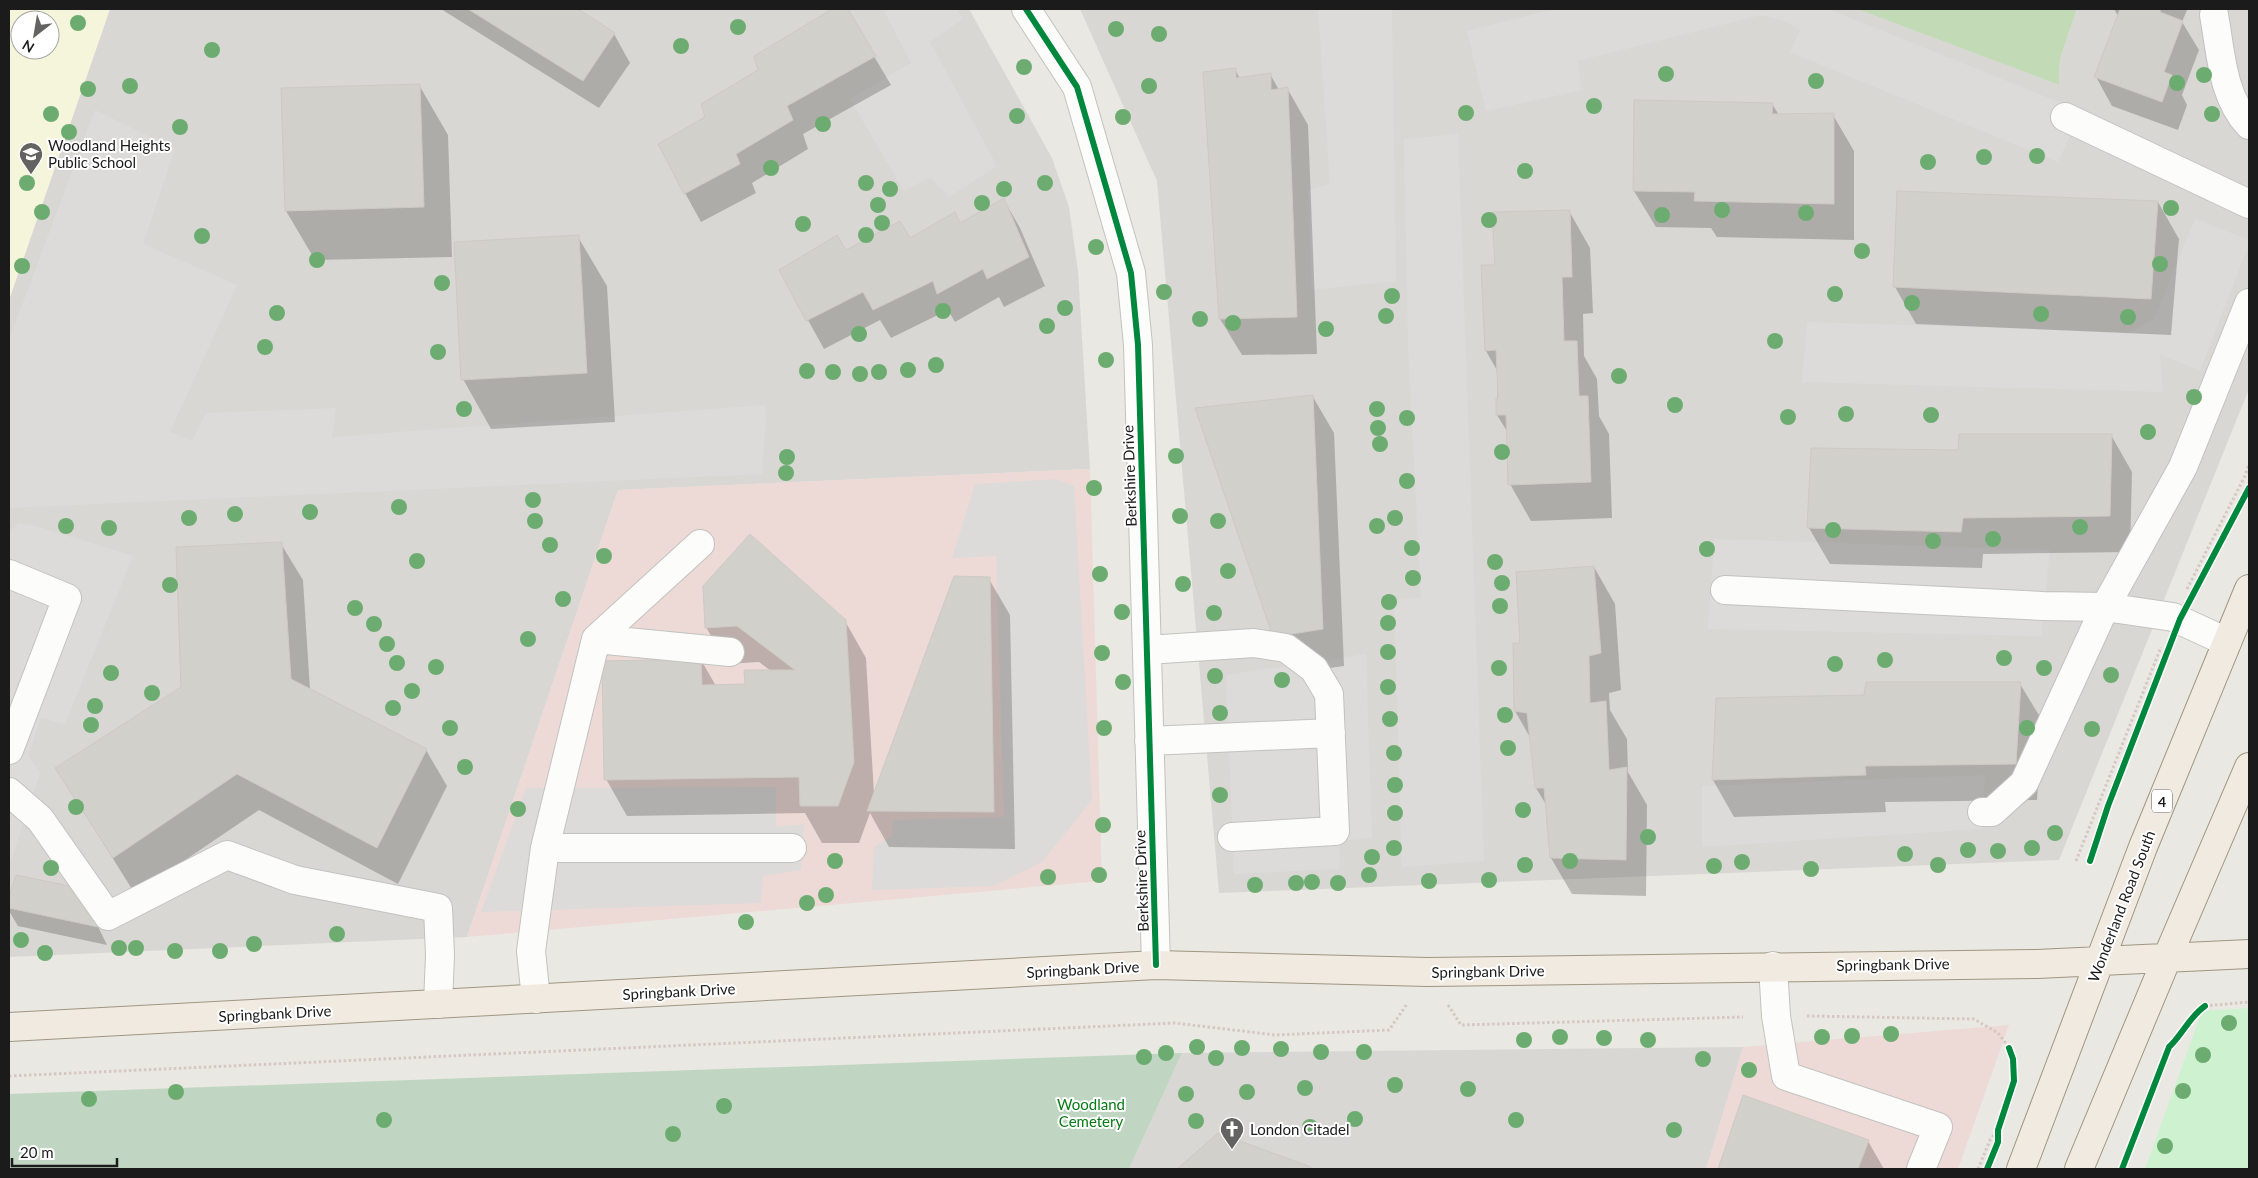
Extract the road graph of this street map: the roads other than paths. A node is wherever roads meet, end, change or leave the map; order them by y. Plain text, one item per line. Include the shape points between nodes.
1 (1026, 9) edge
2 (2214, 15) dead end
3 (2065, 117) dead end
4 (2249, 125) edge
5 (2249, 204) edge
6 (2249, 303) edge
7 (700, 544) dead end
8 (9, 574) edge
9 (2249, 589) edge
10 (1725, 590) dead end
11 (2105, 608) junction
12 (596, 639) junction
13 (2227, 642) junction
14 (1147, 650) junction
15 (730, 652) dead end
16 (1331, 733) junction
17 (1149, 742) junction
18 (9, 750) edge
19 (2249, 767) edge
20 (9, 792) edge
21 (1982, 812) dead end
22 (1232, 837) dead end
23 (545, 848) junction
24 (792, 848) dead end
25 (2249, 954) edge
26 (2167, 958) junction
27 (2100, 960) junction
28 (1156, 965) junction
29 (1773, 966) junction
30 (536, 999) junction
31 (438, 1004) junction
32 (9, 1028) edge
33 (1921, 1169) edge
34 (2021, 1169) edge
35 (2080, 1169) edge

1 - 14 street, Berkshire Drive via 1077,87 1131,272 1138,345
2 - 4 street via 2226,82 2232,100
3 - 5 street
6 - 11 street via 2183,467
7 - 12 street
8 - 18 street via 67,598
9 - 13 main road, Wonderland Road South / 4
10 - 11 street
11 - 13 street via 2177,618
11 - 21 street via 2024,783 1992,812
12 - 15 street
12 - 23 street
13 - 27 main road, Wonderland Road South / 4
14 - 16 street via 1254,643 1286,648 1314,669 1329,694
14 - 17 street, Berkshire Drive
16 - 17 street
16 - 22 street via 1335,831
17 - 28 street, Berkshire Drive
19 - 26 main road
20 - 31 street via 40,819 108,916 227,855 295,880 438,908
23 - 24 street
23 - 30 street via 531,951
25 - 26 main road, Springbank Drive
26 - 27 main road, Springbank Drive
26 - 35 main road
27 - 29 main road, Springbank Drive via 2037,964
27 - 34 main road, Wonderland Road South / 4
28 - 29 main road, Springbank Drive via 1428,972
28 - 30 main road, Springbank Drive
29 - 33 street via 1776,1016 1786,1076 1938,1127
30 - 31 main road, Springbank Drive
31 - 32 main road, Springbank Drive

